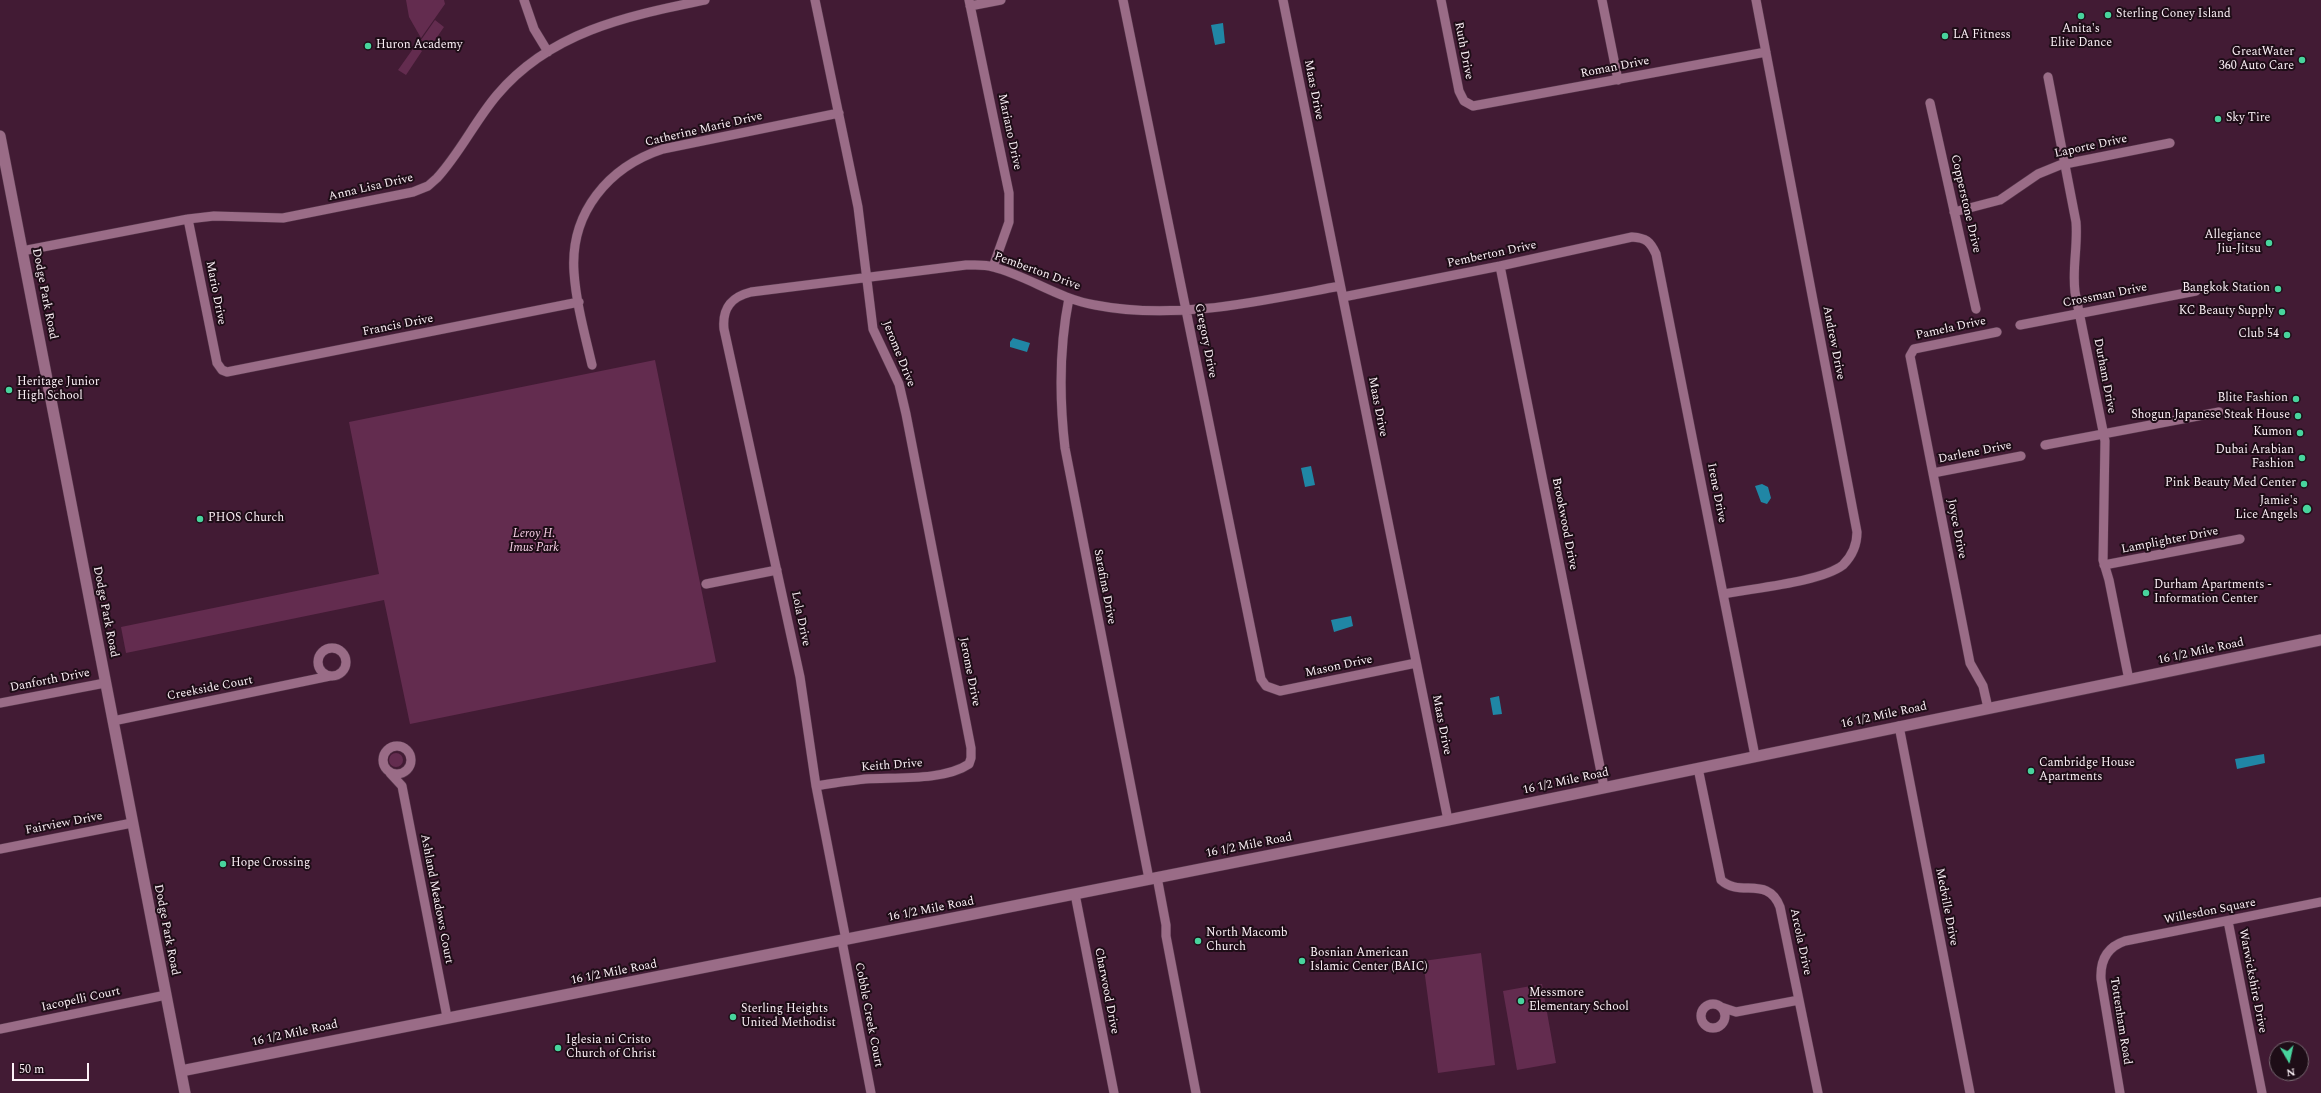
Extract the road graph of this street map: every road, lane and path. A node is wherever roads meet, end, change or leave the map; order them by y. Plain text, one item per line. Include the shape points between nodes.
1 (524, 0) edge
2 (705, 0) edge
3 (815, 0) edge
4 (1001, 0) edge
5 (1123, 0) edge
6 (1283, 0) edge
7 (1441, 0) edge
8 (1602, 0) edge
9 (1756, 0) edge
10 (969, 3) edge
11 (670, 4) edge
12 (548, 52) junction
13 (1766, 52) junction
14 (2048, 77) dead end
15 (1618, 80) junction
16 (1930, 103) dead end
17 (1467, 104) joint
18 (839, 113) junction
19 (0, 136) edge
20 (2170, 143) dead end
21 (2065, 164) junction
22 (1954, 212) junction
23 (188, 219) junction
24 (1645, 238) joint
25 (22, 251) junction
26 (1500, 266) junction
27 (993, 267) junction
28 (867, 277) junction
29 (1340, 286) junction
30 (2196, 291) dead end
31 (1343, 296) junction
32 (1069, 298) junction
33 (579, 302) junction
34 (727, 304) joint
35 (1976, 309) dead end
36 (1186, 310) junction
37 (2079, 314) junction
38 (2020, 325) dead end
39 (1997, 332) dead end
40 (1912, 351) joint
41 (592, 365) dead end
42 (222, 370) joint
43 (2219, 412) dead end
44 (2103, 434) junction
45 (2045, 445) dead end
46 (2021, 456) dead end
47 (1933, 473) junction
48 (2240, 539) dead end
49 (2104, 565) junction
50 (777, 570) junction
51 (706, 584) dead end
52 (1724, 594) junction
53 (2321, 640) edge
54 (318, 663) junction
55 (1416, 663) junction
56 (330, 676) junction
57 (2129, 680) junction
58 (311, 681) junction
59 (105, 683) junction
60 (1266, 686) joint
61 (0, 703) edge
62 (1988, 708) junction
63 (112, 721) junction
64 (1899, 726) junction
65 (1755, 756) junction
66 (969, 764) joint
67 (1698, 768) junction
68 (407, 770) junction
69 (390, 773) junction
70 (402, 786) junction
71 (816, 786) junction
72 (1604, 787) junction
73 (1448, 820) junction
74 (132, 823) junction
75 (0, 849) edge
76 (1153, 878) junction
77 (1075, 894) junction
78 (2321, 902) edge
79 (2228, 921) junction
80 (844, 941) junction
81 (2106, 953) joint
82 (166, 995) junction
83 (1799, 1000) junction
84 (1721, 1007) junction
85 (1736, 1012) junction
86 (447, 1017) junction
87 (1724, 1021) junction
88 (0, 1029) edge
89 (181, 1071) junction
90 (185, 1093) edge
91 (871, 1093) edge
92 (1114, 1093) edge
93 (1196, 1093) edge
94 (1818, 1093) edge
95 (1970, 1093) edge
96 (2120, 1093) edge
97 (2262, 1093) edge

1 - 12 street via 534,29
2 - 11 street, Anna Lisa Drive
3 - 18 street, Jerome Drive
4 - 10 street
5 - 36 street, Gregory Drive
6 - 29 street, Maas Drive
7 - 17 street, Ruth Drive via 1459,91
8 - 15 street
9 - 13 street, Andrew Drive
10 - 27 street, Mariano Drive via 1009,193 1009,222
11 - 12 street, Anna Lisa Drive via 607,23 577,35
12 - 23 street, Anna Lisa Drive via 510,80 482,113 443,170 428,186 413,192 283,218 214,216
13 - 15 street, Roman Drive
13 - 52 street, Andrew Drive via 1856,518 1857,539 1848,559 1831,572
14 - 21 street, Durham Drive
15 - 17 street, Roman Drive via 1489,104
16 - 22 street, Copperstone Drive
18 - 28 street, Jerome Drive via 858,207
18 - 33 street, Catherine Marie Drive via 662,150 622,168 607,180 595,196 578,229 574,258
19 - 25 street, Dodge Park Road
20 - 21 street, Laporte Drive
21 - 22 street, Laporte Drive via 2038,174 2000,200
21 - 37 street, Durham Drive via 2076,222 2077,242 2073,272
22 - 35 street, Copperstone Drive
23 - 25 street, Anna Lisa Drive
23 - 42 street, Mario Drive via 217,363
24 - 26 street, Pemberton Drive via 1632,237
24 - 52 street, Irene Drive via 1652,244 1656,254
25 - 59 street, Dodge Park Road
26 - 31 street, Pemberton Drive
26 - 72 street, Brookwood Drive
27 - 28 street, Pemberton Drive via 966,265
27 - 32 street, Pemberton Drive
28 - 34 street, Pemberton Drive via 751,292
28 - 66 street, Jerome Drive via 873,330 899,384 906,414 971,748 972,758
29 - 31 street, Maas Drive
29 - 36 street, Pemberton Drive via 1246,304
30 - 37 street, Crossman Drive
31 - 55 street, Maas Drive
32 - 36 street, Pemberton Drive via 1119,309
32 - 76 street, Sarafina Drive via 1062,332 1060,360 1064,448
33 - 41 street, Catherine Marie Drive
33 - 42 street, Francis Drive via 232,372
34 - 50 street, Lola Drive via 724,329
36 - 60 street, Gregory Drive via 1259,671
37 - 38 street, Crossman Drive
37 - 44 street, Durham Drive
39 - 40 street, Pamela Drive
40 - 47 street, Joyce Drive via 1910,356
43 - 44 street
44 - 45 street
44 - 49 street, Durham Drive via 2106,451 2102,539
46 - 47 street, Darlene Drive
47 - 62 street, Joyce Drive via 1970,663 1983,686
48 - 49 street, Lamplighter Drive
49 - 57 street, Durham Drive
50 - 51 street
50 - 71 street, Lola Drive via 800,677
52 - 65 street, Irene Drive
53 - 57 street, 16 1/2 Mile Road
54 - 56 street via 322,672
54 - 56 street, Creekside Court via 324,651 333,648 342,651 346,659 345,668 339,675
54 - 58 street, Creekside Court via 316,674
55 - 60 street, Mason Drive via 1280,691
55 - 73 street, Maas Drive
56 - 58 street, Creekside Court
57 - 62 street, 16 1/2 Mile Road
58 - 63 street, Creekside Court
59 - 61 street, Danforth Drive
59 - 63 street, Dodge Park Road
62 - 64 street, 16 1/2 Mile Road
63 - 74 street, Dodge Park Road
64 - 65 street, 16 1/2 Mile Road
64 - 95 street, Medville Drive
65 - 67 street, 16 1/2 Mile Road
66 - 71 street, Keith Drive via 955,771 912,778 867,779
67 - 72 street, 16 1/2 Mile Road
67 - 83 street, Arcola Drive via 1721,880 1732,887 1763,889 1777,898
68 - 69 street via 399,774
68 - 69 street, Ashland Meadows Court via 411,762 409,752 396,746 387,749 382,758 384,767
68 - 70 street, Ashland Meadows Court
69 - 70 street, Ashland Meadows Court
70 - 86 street, Ashland Meadows Court
71 - 80 street, Lola Drive
72 - 73 street, 16 1/2 Mile Road
73 - 76 street, 16 1/2 Mile Road
74 - 75 street, Fairview Drive
74 - 82 street, Dodge Park Road
76 - 77 street, 16 1/2 Mile Road
76 - 93 street, Sarafina Drive via 1166,925
77 - 80 street, 16 1/2 Mile Road
77 - 92 street, Charwood Drive
78 - 79 street, Willesdon Square
79 - 81 street, Willesdon Square via 2125,941 2112,946
79 - 97 street, Warwickshire Drive
80 - 86 street, 16 1/2 Mile Road
80 - 91 street, Cobble Creek Court
81 - 96 street, Tottenham Road via 2100,969
82 - 88 street, Iacopelli Court
82 - 89 street, Dodge Park Road
83 - 85 street
83 - 94 street, Arcola Drive
84 - 85 street
84 - 87 street
84 - 87 street via 1714,1004 1706,1006 1701,1013 1701,1021 1710,1028 1718,1027
85 - 87 street
86 - 89 street, 16 1/2 Mile Road
89 - 90 street, Dodge Park Road

